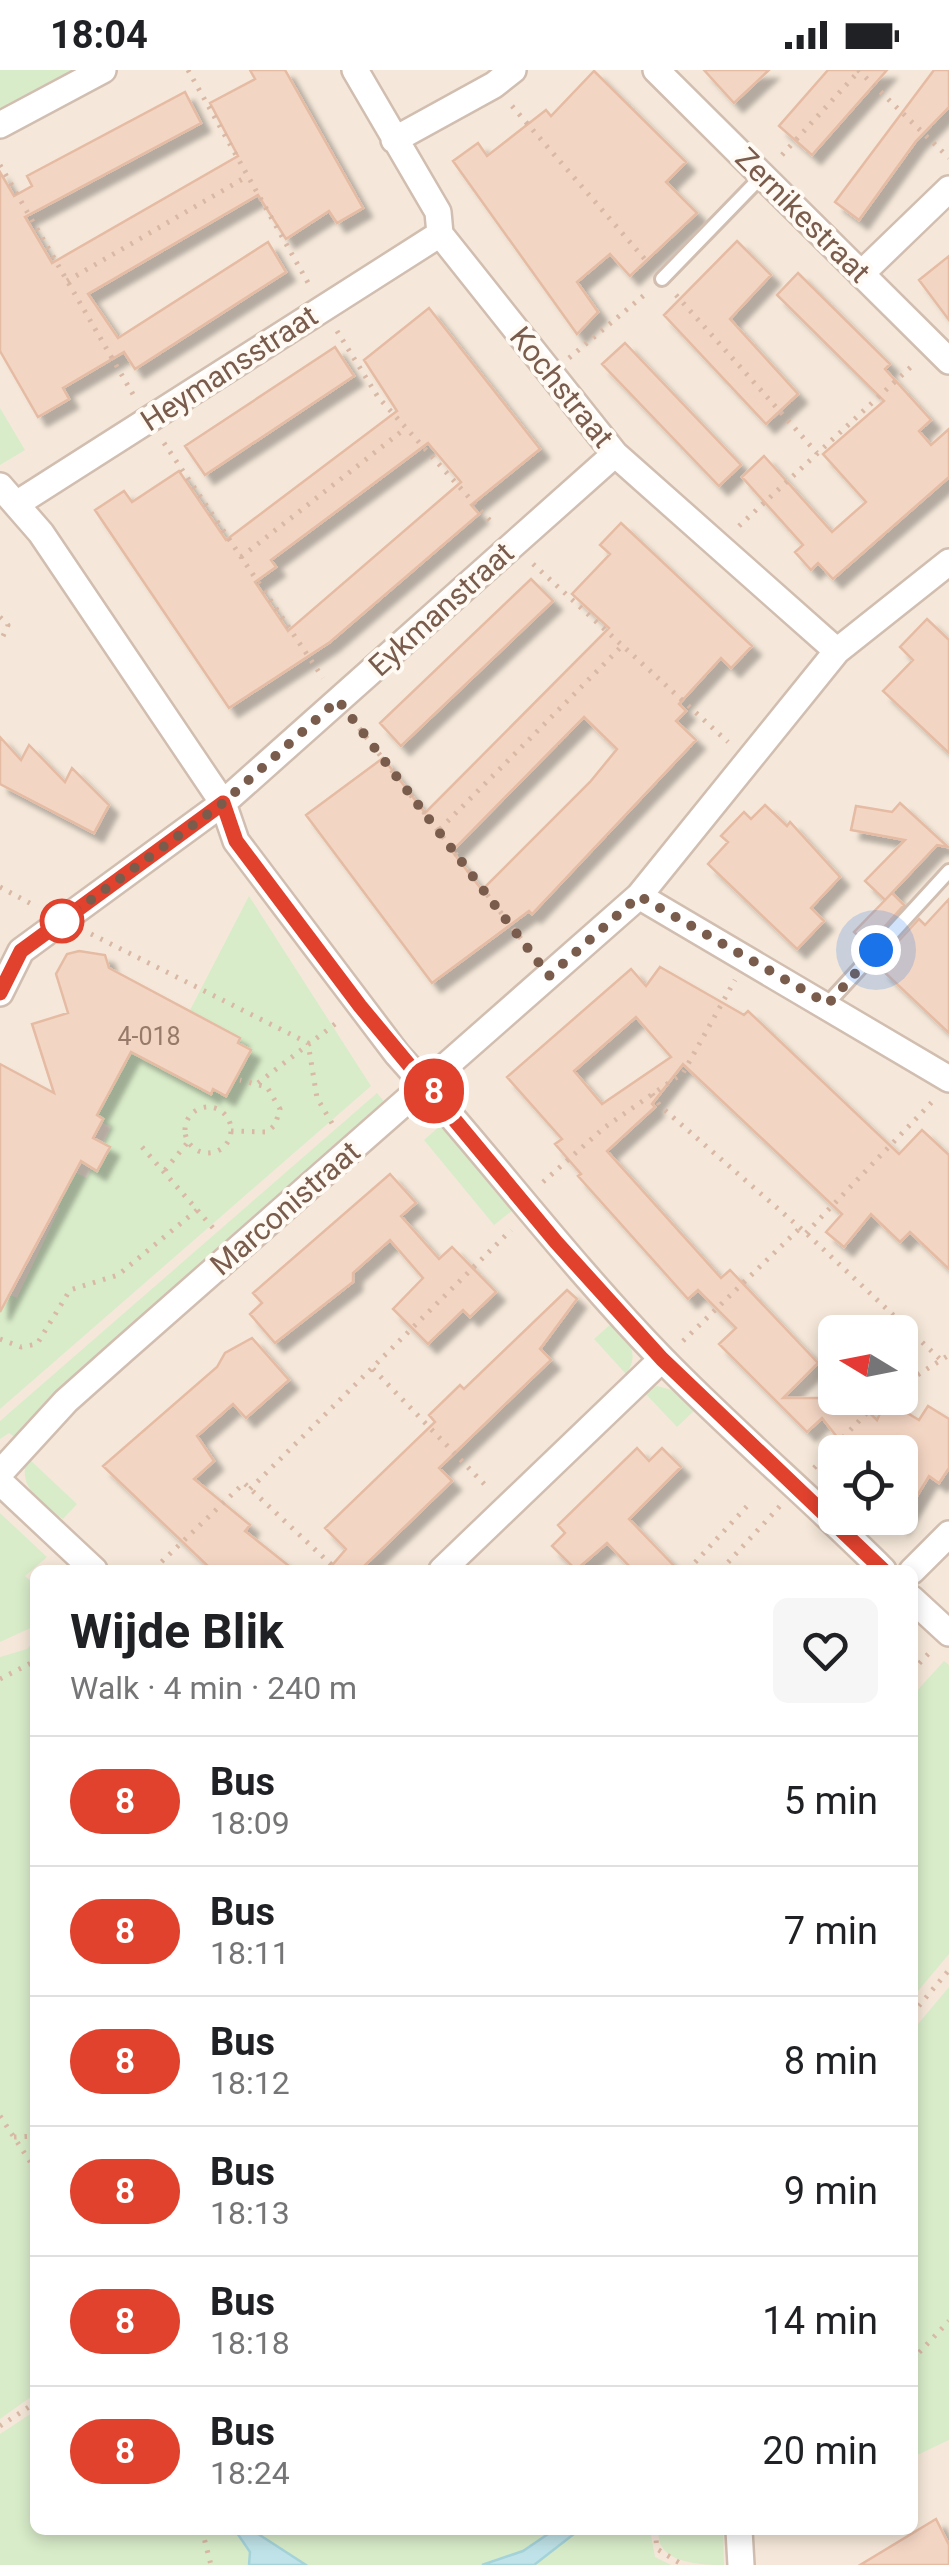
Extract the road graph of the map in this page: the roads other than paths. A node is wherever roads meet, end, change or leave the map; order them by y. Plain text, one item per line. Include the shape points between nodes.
1 (103, 70) edge
2 (355, 70) edge
3 (513, 70) edge
4 (663, 72) edge
5 (0, 125) edge
6 (394, 140) junction
7 (763, 176) junction
8 (949, 188) edge
9 (440, 234) junction
10 (861, 274) junction
11 (662, 279) road end
12 (941, 354) edge
13 (614, 454) junction
14 (9, 495) edge
15 (949, 562) edge
16 (837, 651) junction
17 (223, 803) junction
18 (949, 871) edge
19 (639, 896) junction
20 (10, 946) edge
21 (0, 993) edge
22 (828, 1004) junction
23 (428, 1084) junction
24 (942, 1088) edge
25 (662, 1359) junction
26 (0, 1473) edge
27 (0, 1482) edge
28 (949, 1534) edge
29 (89, 1565) edge
30 (447, 1565) edge
31 (878, 1565) edge
32 (918, 1565) edge
33 (918, 1605) edge
34 (949, 1633) edge
35 (740, 2535) edge
36 (741, 2565) edge

1 - 5 street
2 - 6 street, Kochstraat
3 - 6 street
4 - 7 street, Zernikestraat
6 - 9 street, Kochstraat via 438,212
7 - 10 street, Zernikestraat
7 - 11 lane
8 - 10 street
9 - 13 street, Kochstraat
9 - 14 street, Heymansstraat via 148,420
10 - 12 street, Zernikestraat
13 - 16 street, Kochstraat
13 - 17 street, Eykmanstraat
14 - 17 street
15 - 16 street, Marconistraat
16 - 19 street, Marconistraat
17 - 20 street, Eykmanstraat via 63,920
17 - 23 street via 236,841 397,1054
18 - 22 lane
19 - 22 street
19 - 23 street, Marconistraat
20 - 21 street
22 - 24 street
23 - 25 street
23 - 26 street, Marconistraat via 66,1402
25 - 30 street
25 - 31 street
27 - 29 street
28 - 32 street
33 - 34 street
35 - 36 street

